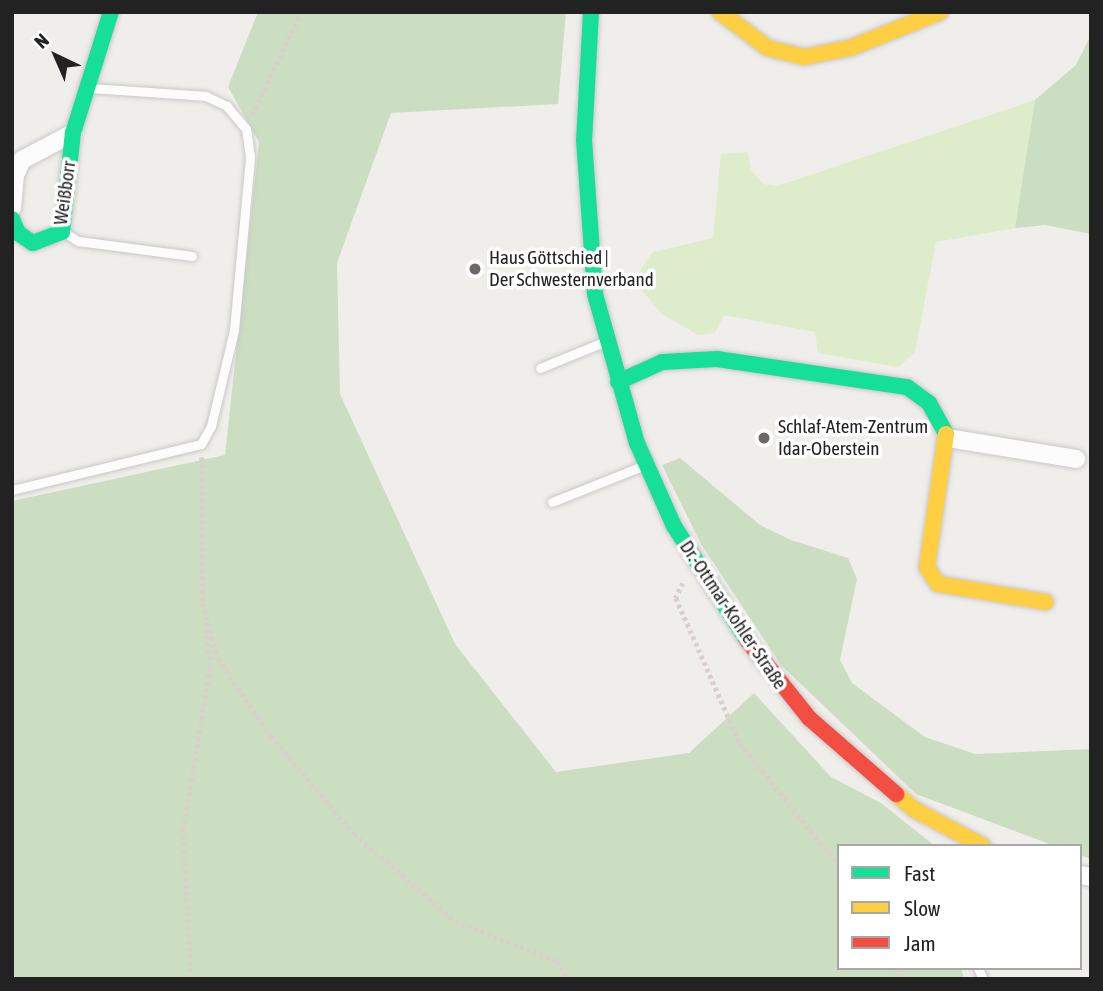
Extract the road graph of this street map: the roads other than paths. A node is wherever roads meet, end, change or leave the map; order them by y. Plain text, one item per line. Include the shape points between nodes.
1 (111, 12) edge
2 (591, 12) edge
3 (720, 12) edge
4 (940, 12) edge
5 (85, 87) junction
6 (73, 133) junction
7 (12, 208) edge
8 (12, 219) edge
9 (62, 232) junction
10 (192, 256) dead end
11 (606, 341) junction
12 (540, 368) dead end
13 (618, 382) junction
14 (948, 438) junction
15 (1076, 459) dead end
16 (647, 464) junction
17 (12, 490) edge
18 (552, 502) dead end
19 (1045, 602) dead end
20 (980, 844) edge

1 - 5 street, Weißborr
2 - 11 street, Dr.-Ottmar-Kohler-Straße via 585,197 595,294
3 - 4 street via 768,48 804,57 850,48
5 - 6 street, Weißborr
5 - 17 lane via 206,96 227,106 246,129 250,157 234,330 211,426 201,444
6 - 7 street, Weißborr via 22,160 15,175
6 - 9 street, Weißborr
8 - 9 street, Weißborr via 18,233 33,243
9 - 10 lane via 78,241
11 - 12 lane
11 - 13 street, Dr.-Ottmar-Kohler-Straße
13 - 14 street via 662,362 717,359 907,387 929,403
13 - 16 street, Dr.-Ottmar-Kohler-Straße
14 - 15 street
14 - 19 street via 928,568 937,584
16 - 18 lane
16 - 20 street, Dr.-Ottmar-Kohler-Straße via 694,560 762,663 809,718 893,794

